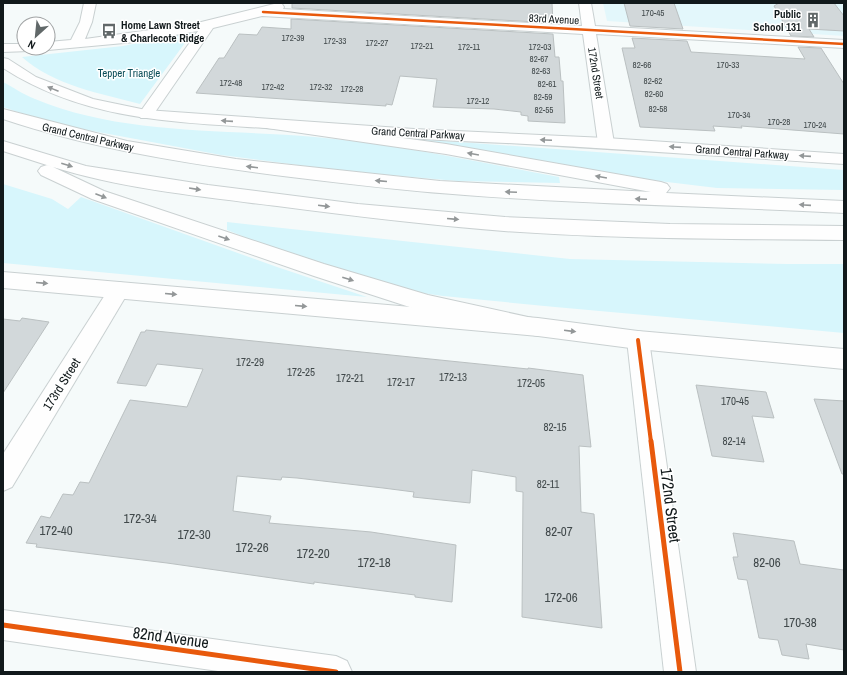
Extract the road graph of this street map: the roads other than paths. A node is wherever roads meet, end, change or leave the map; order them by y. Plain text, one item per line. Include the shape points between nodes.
1 (90, 3) edge
2 (290, 3) edge
3 (585, 3) edge
4 (263, 12) junction
5 (209, 24) junction
6 (589, 30) junction
7 (76, 44) junction
8 (844, 44) edge
9 (56, 45) edge
10 (3, 48) edge
11 (16, 48) edge
12 (3, 62) edge
13 (3, 114) edge
14 (146, 115) junction
15 (266, 124) junction
16 (606, 143) junction
17 (3, 148) edge
18 (844, 159) edge
19 (750, 201) junction
20 (844, 208) edge
21 (844, 233) edge
22 (3, 280) edge
23 (118, 290) junction
24 (538, 327) junction
25 (638, 340) junction
26 (844, 359) edge
27 (3, 478) edge
28 (3, 625) edge
29 (336, 672) edge
30 (680, 672) edge

1 - 7 main road via 86,22
2 - 4 main road
3 - 6 main road, 172nd Street
4 - 5 main road
4 - 6 main road, 83rd Avenue
5 - 7 main road
5 - 14 main road
6 - 8 main road, 83rd Avenue
6 - 16 main road, 172nd Street
7 - 9 main road
10 - 11 main road
14 -> 12 main road, Grand Central Parkway via 89,104 31,80
19 -> 13 main road, Grand Central Parkway via 488,191 223,164 121,146
15 -> 14 main road, Grand Central Parkway
16 -> 15 main road, Grand Central Parkway
19 -> 15 main road via 446,149
18 -> 16 main road, Grand Central Parkway
17 -> 21 main road via 86,171 208,191 366,211 505,224
17 -> 24 main road via 98,195 321,271 428,304
20 -> 19 main road, Grand Central Parkway
22 -> 23 main road
23 -> 24 main road
23 - 27 main road, 173rd Street
24 -> 25 main road
25 - 26 main road
25 - 30 main road, 172nd Street
28 - 29 main road, 82nd Avenue

